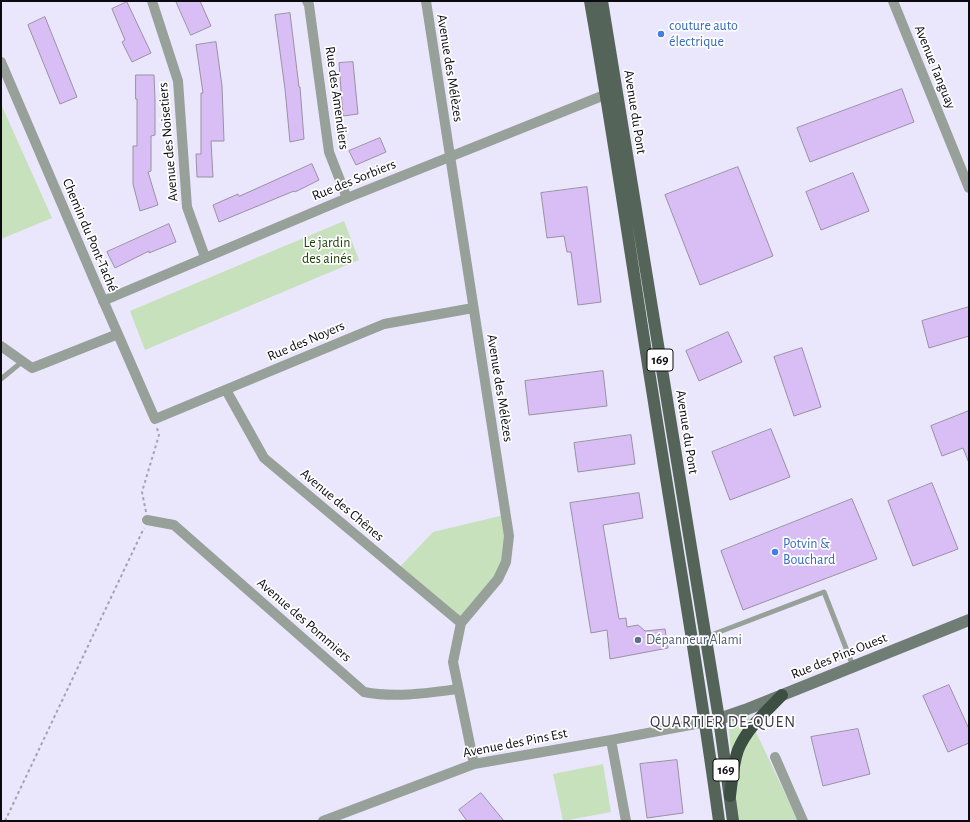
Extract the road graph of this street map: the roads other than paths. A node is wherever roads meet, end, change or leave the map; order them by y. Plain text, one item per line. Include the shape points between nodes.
1 (152, 1) edge
2 (307, 1) edge
3 (426, 1) edge
4 (590, 1) edge
5 (602, 1) edge
6 (893, 1) edge
7 (1, 62) edge
8 (611, 93) junction
9 (450, 156) junction
10 (969, 188) edge
11 (347, 198) junction
12 (206, 257) junction
13 (103, 301) junction
14 (473, 308) junction
15 (118, 334) junction
16 (1, 346) edge
17 (23, 361) junction
18 (1, 379) edge
19 (226, 390) junction
20 (155, 419) joint
21 (147, 520) road end
22 (969, 620) edge
23 (461, 623) junction
24 (706, 637) junction
25 (854, 667) junction
26 (458, 689) junction
27 (782, 695) junction
28 (720, 719) junction
29 (706, 722) junction
30 (612, 740) junction
31 (775, 757) dead end
32 (474, 764) junction
33 (730, 796) junction
34 (341, 818) edge
35 (322, 821) edge
36 (626, 821) edge
37 (719, 821) edge
38 (732, 821) edge
39 (803, 821) edge

1 - 12 street, Avenue des Noisetiers via 178,81 187,207
2 - 11 street, Rue des Amendiers via 329,152
3 - 9 street, Avenue des Mélèzes
4 - 8 main road, Avenue du Pont
5 - 8 main road, Avenue du Pont / 169
6 - 10 street, Avenue Tanguay
7 - 13 street, Chemin du Pont-Taché
8 - 9 street, Rue des Sorbiers
8 - 24 main road, Avenue du Pont / 169
8 - 29 main road, Avenue du Pont via 645,350
9 - 11 street, Rue des Sorbiers
9 - 14 street, Avenue des Mélèzes
11 - 12 street, Rue des Sorbiers
12 - 13 street, Rue des Sorbiers
13 - 15 street, Chemin du Pont-Taché
14 - 19 street, Rue des Noyers via 384,324
14 - 23 street, Avenue des Mélèzes via 509,536 506,562 498,579
15 - 17 street via 32,368
15 - 20 street, Chemin du Pont-Taché
16 - 17 street
17 - 18 lane
19 - 20 street, Rue des Noyers
19 - 23 street, Avenue des Chênes via 264,458
21 - 26 street, Avenue des Pommiers via 174,525 364,692 420,694
22 - 25 main road, Rue des Pins Ouest
23 - 26 street, Avenue des Mélèzes via 453,662
24 - 25 lane via 824,592
24 - 28 main road, Avenue du Pont / 169
25 - 27 main road, Rue des Pins Ouest
26 - 32 street, Avenue des Mélèzes
27 - 28 main road, Rue des Pins Ouest
27 - 33 highway via 745,736 735,761
28 - 29 main road, Avenue des Pins Est
28 - 33 main road, Avenue du Pont / 169
29 - 30 street, Avenue des Pins Est
29 - 37 main road, Avenue du Pont
30 - 32 street, Avenue des Pins Est
30 - 36 street
31 - 39 street
32 - 34 street, Avenue des Pins Est
33 - 38 main road, Avenue du Pont / 169
34 - 35 street, Avenue des Pins Est

